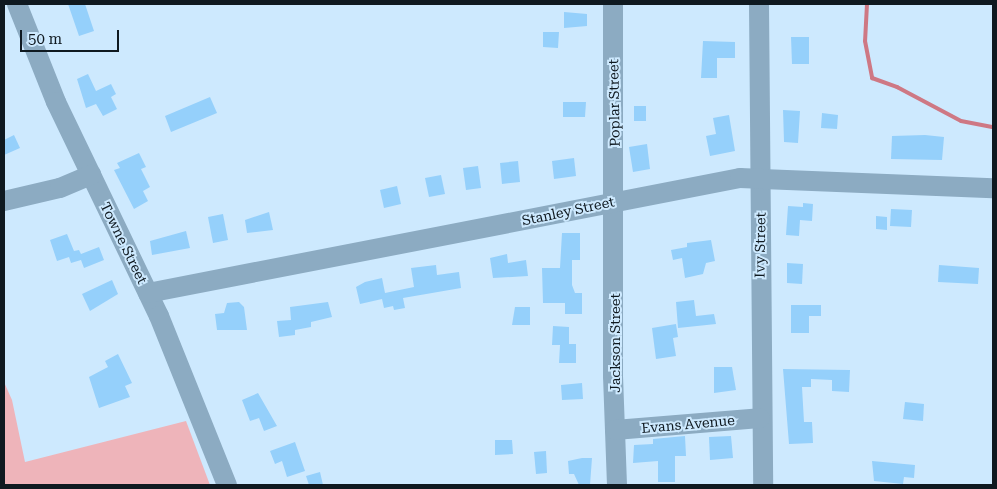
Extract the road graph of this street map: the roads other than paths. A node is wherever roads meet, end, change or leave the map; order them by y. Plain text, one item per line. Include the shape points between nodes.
1 (17, 4) edge
2 (613, 4) edge
3 (759, 4) edge
4 (91, 175) junction
5 (760, 178) junction
6 (993, 188) edge
7 (4, 201) edge
8 (614, 202) junction
9 (148, 293) junction
10 (760, 418) junction
11 (616, 430) junction
12 (226, 485) edge
13 (617, 485) edge
14 (763, 485) edge

1 - 4 street, Towne Street
2 - 8 street, Poplar Street
3 - 5 street, Ivy Street
4 - 7 street via 60,188
4 - 9 street, Towne Street
5 - 6 street, Stanley Street
5 - 8 street, Stanley Street via 695,185
5 - 10 street, Ivy Street
8 - 9 street, Stanley Street
8 - 11 street, Jackson Street
9 - 12 street, Towne Street via 190,389
10 - 11 street, Evans Avenue
10 - 14 street, Ivy Street
11 - 13 street, Jackson Street

